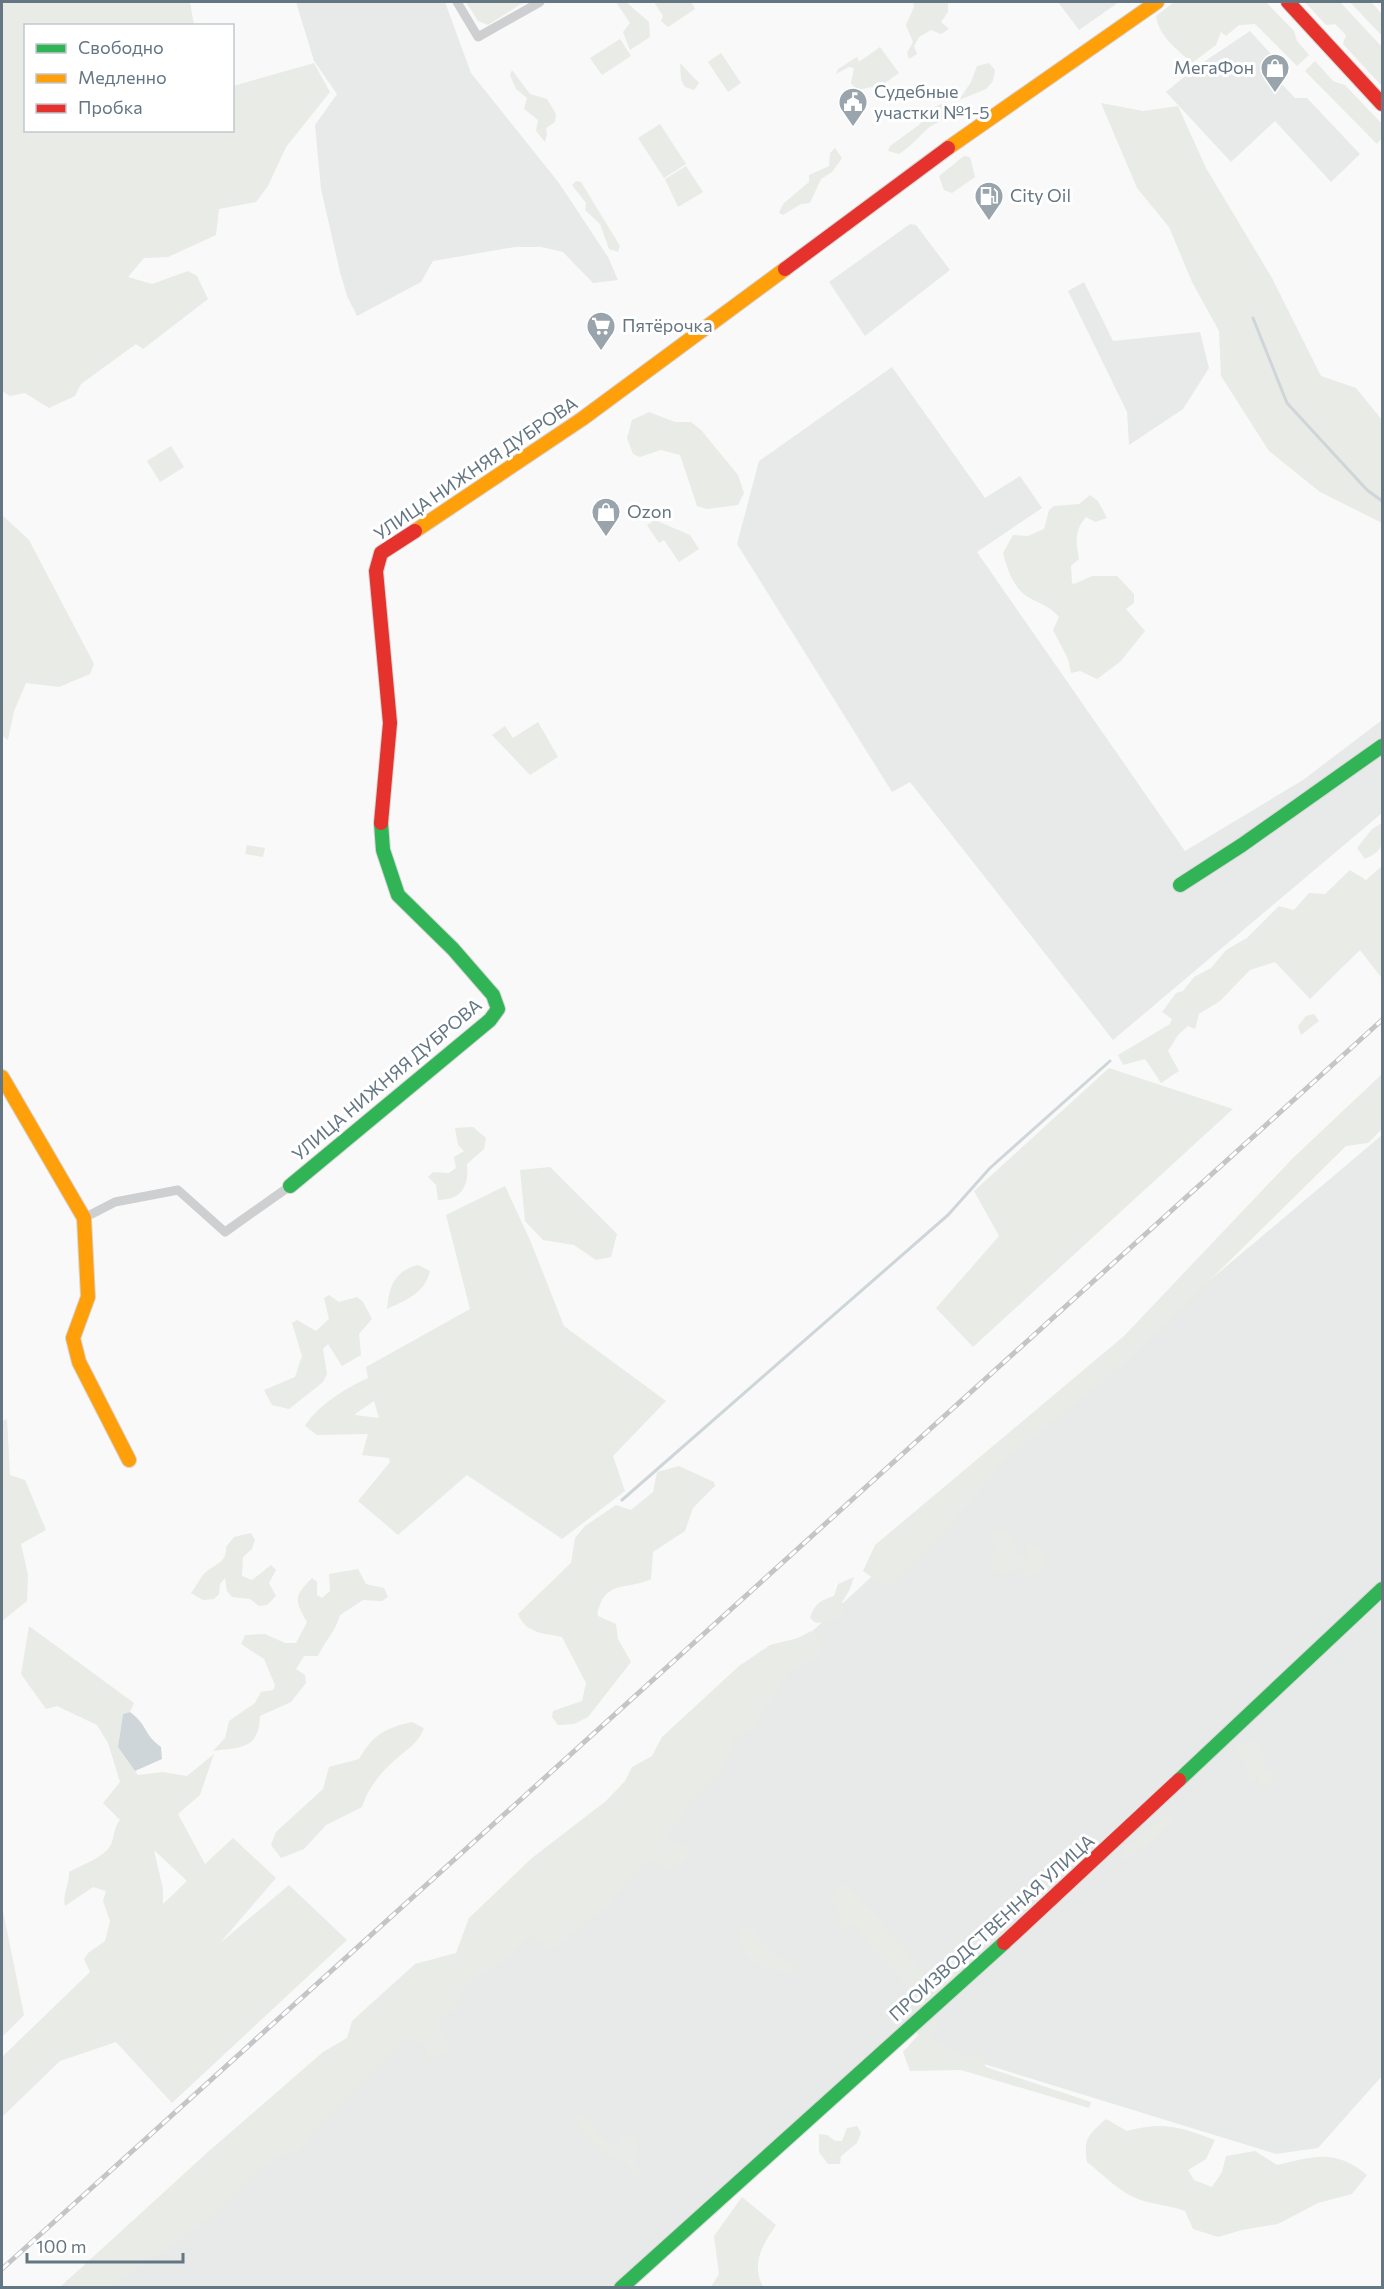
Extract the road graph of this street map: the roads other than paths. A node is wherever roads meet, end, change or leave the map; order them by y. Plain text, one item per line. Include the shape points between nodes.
1 (457, 2) edge
2 (540, 2) edge
3 (1157, 2) edge
4 (1288, 2) edge
5 (1383, 104) edge
6 (1383, 746) edge
7 (1180, 885) dead end
8 (2, 1077) edge
9 (290, 1186) joint
10 (84, 1218) junction
11 (129, 1460) dead end
12 (1383, 1589) edge
13 (621, 2288) edge

1 - 2 street via 478,37
3 - 9 street, УЛИЦА НИЖНЯЯ ДУБРОВА via 990,117 582,419 381,553 376,591 390,723 381,819 383,850 398,894 493,995 498,1009
4 - 5 street
6 - 7 street
8 - 10 street
9 - 10 street via 225,1232 177,1190 115,1202
10 - 11 street via 88,1297 73,1338 80,1362
12 - 13 street, ПРОИЗВОДСТВЕННАЯ УЛИЦА via 1054,1898

